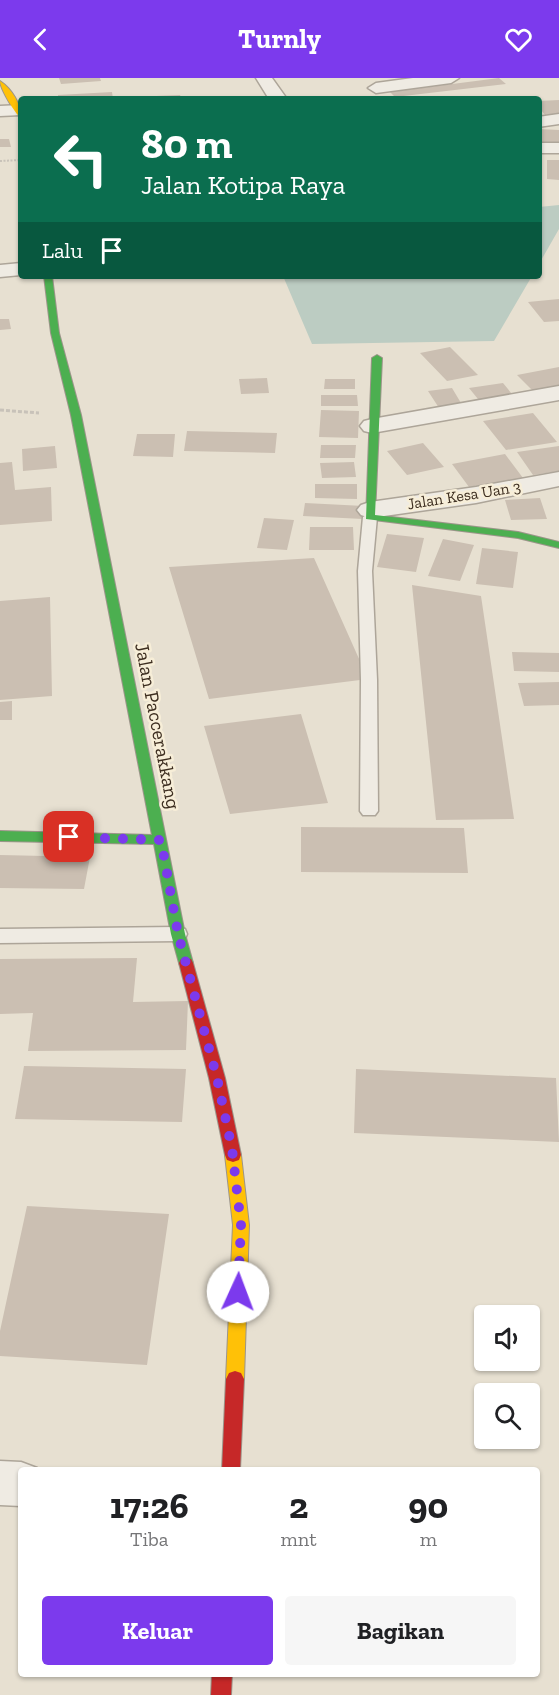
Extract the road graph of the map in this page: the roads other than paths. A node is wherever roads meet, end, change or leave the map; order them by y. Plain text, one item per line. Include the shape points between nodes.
1 (264, 78) edge
2 (451, 78) edge
3 (0, 83) edge
4 (374, 88) edge
5 (276, 96) edge
6 (18, 110) edge
7 (0, 111) edge
8 (18, 113) edge
9 (559, 120) edge
10 (542, 122) edge
11 (542, 148) edge
12 (559, 148) edge
13 (18, 269) edge
14 (0, 271) edge
15 (48, 279) edge
16 (377, 358) dead end
17 (559, 393) edge
18 (372, 426) junction
19 (559, 479) edge
20 (370, 513) junction
21 (559, 544) edge
22 (369, 811) dead end
23 (0, 836) edge
24 (161, 840) junction
25 (178, 934) junction
26 (0, 936) edge
27 (231, 1467) edge
28 (0, 1483) edge
29 (18, 1484) edge
30 (222, 1677) edge
31 (221, 1695) edge

1 - 5 street
2 - 4 street
3 - 6 main road
7 - 8 street
9 - 10 street
11 - 12 street
13 - 14 street
15 - 24 main road, Jalan Paccerakkang via 55,333 76,415
16 - 18 main road
17 - 18 street
18 - 20 main road
19 - 20 street, Jalan Kesa Uan 3
20 - 21 main road
20 - 22 lane via 365,571
23 - 24 main road
24 - 25 main road, Jalan Paccerakkang
25 - 26 lane
25 - 27 main road, Jalan Paccerakkang via 217,1078 232,1149 241,1225
28 - 29 street
30 - 31 main road

